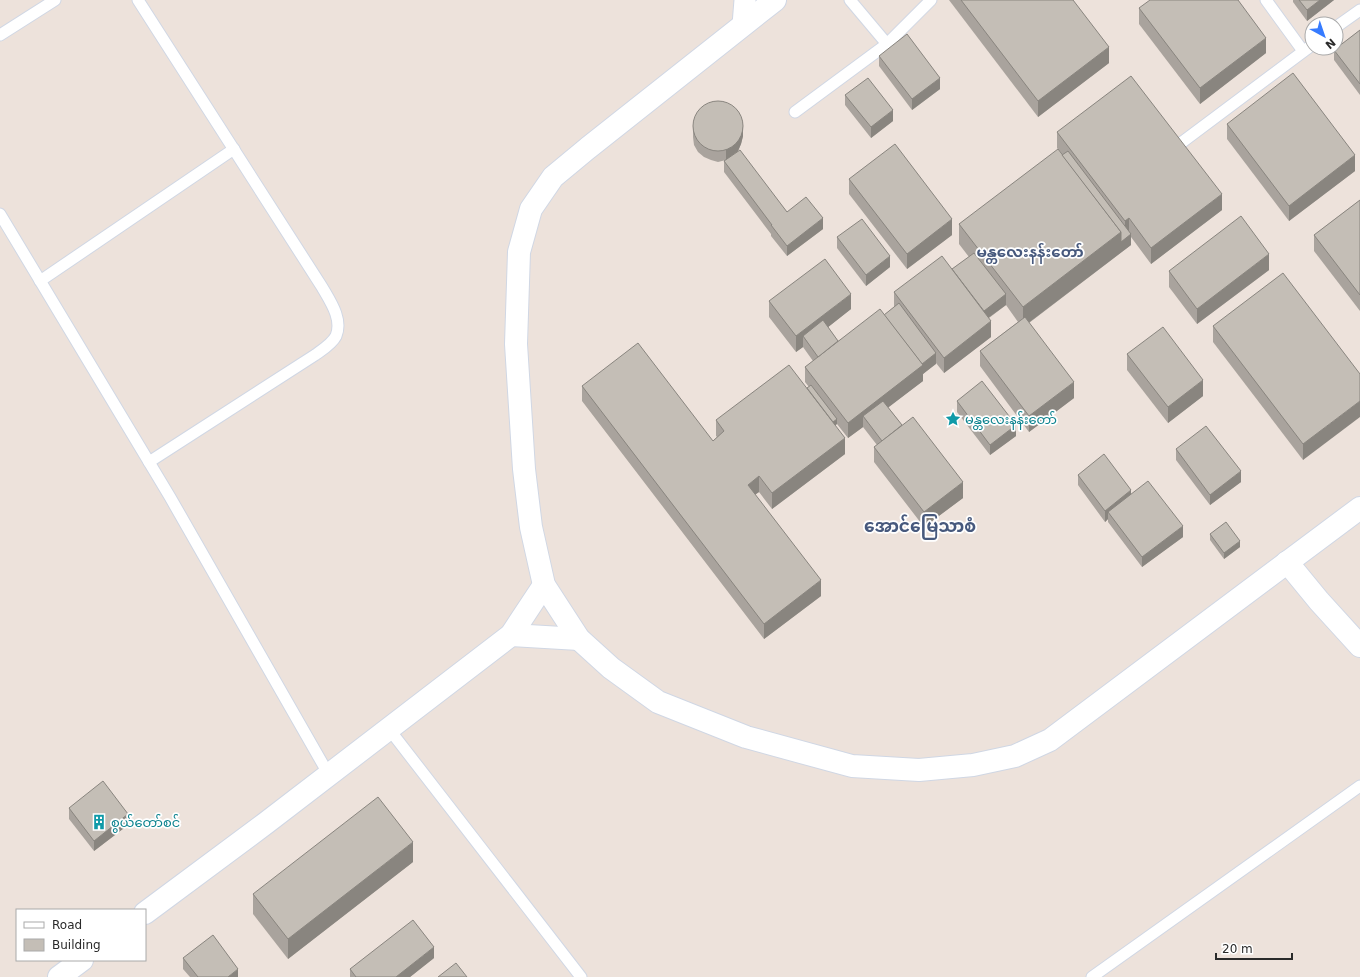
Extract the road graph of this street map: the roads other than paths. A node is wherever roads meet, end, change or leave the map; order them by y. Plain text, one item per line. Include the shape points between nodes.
1 (55, 0) edge
2 (138, 0) edge
3 (745, 0) edge
4 (775, 0) edge
5 (850, 0) edge
6 (931, 0) edge
7 (1266, 0) edge
8 (1360, 10) edge
9 (1344, 21) edge
10 (743, 25) junction
11 (0, 35) edge
12 (1304, 43) edge
13 (887, 44) junction
14 (1304, 51) edge
15 (795, 112) dead end
16 (1181, 143) edge
17 (234, 149) junction
18 (0, 214) edge
19 (40, 281) junction
20 (148, 462) junction
21 (1360, 508) edge
22 (1287, 562) junction
23 (544, 586) junction
24 (511, 635) junction
25 (579, 639) junction
26 (1360, 646) edge
27 (389, 729) junction
28 (329, 775) junction
29 (1360, 786) edge
30 (146, 912) edge
31 (81, 961) edge
32 (59, 977) edge
33 (581, 977) edge
34 (1092, 977) edge

1 - 11 lane
2 - 17 lane
3 - 10 street
4 - 10 street
5 - 13 lane
6 - 13 lane
7 - 12 lane
8 - 9 lane
10 - 23 street via 553,177 531,209 519,252 516,344 524,469 531,528
13 - 15 lane
14 - 16 lane
17 - 19 lane
17 - 20 lane via 322,287 336,314 338,327 335,337 315,355
18 - 19 lane
19 - 20 lane
20 - 28 lane
21 - 22 street
22 - 25 street via 1050,740 1015,756 973,765 919,770 852,766 746,737 658,702 611,668
22 - 26 street
23 - 24 street
23 - 25 street
24 - 25 street
24 - 27 street
27 - 28 street
27 - 33 lane
28 - 30 street
29 - 34 lane
31 - 32 street

